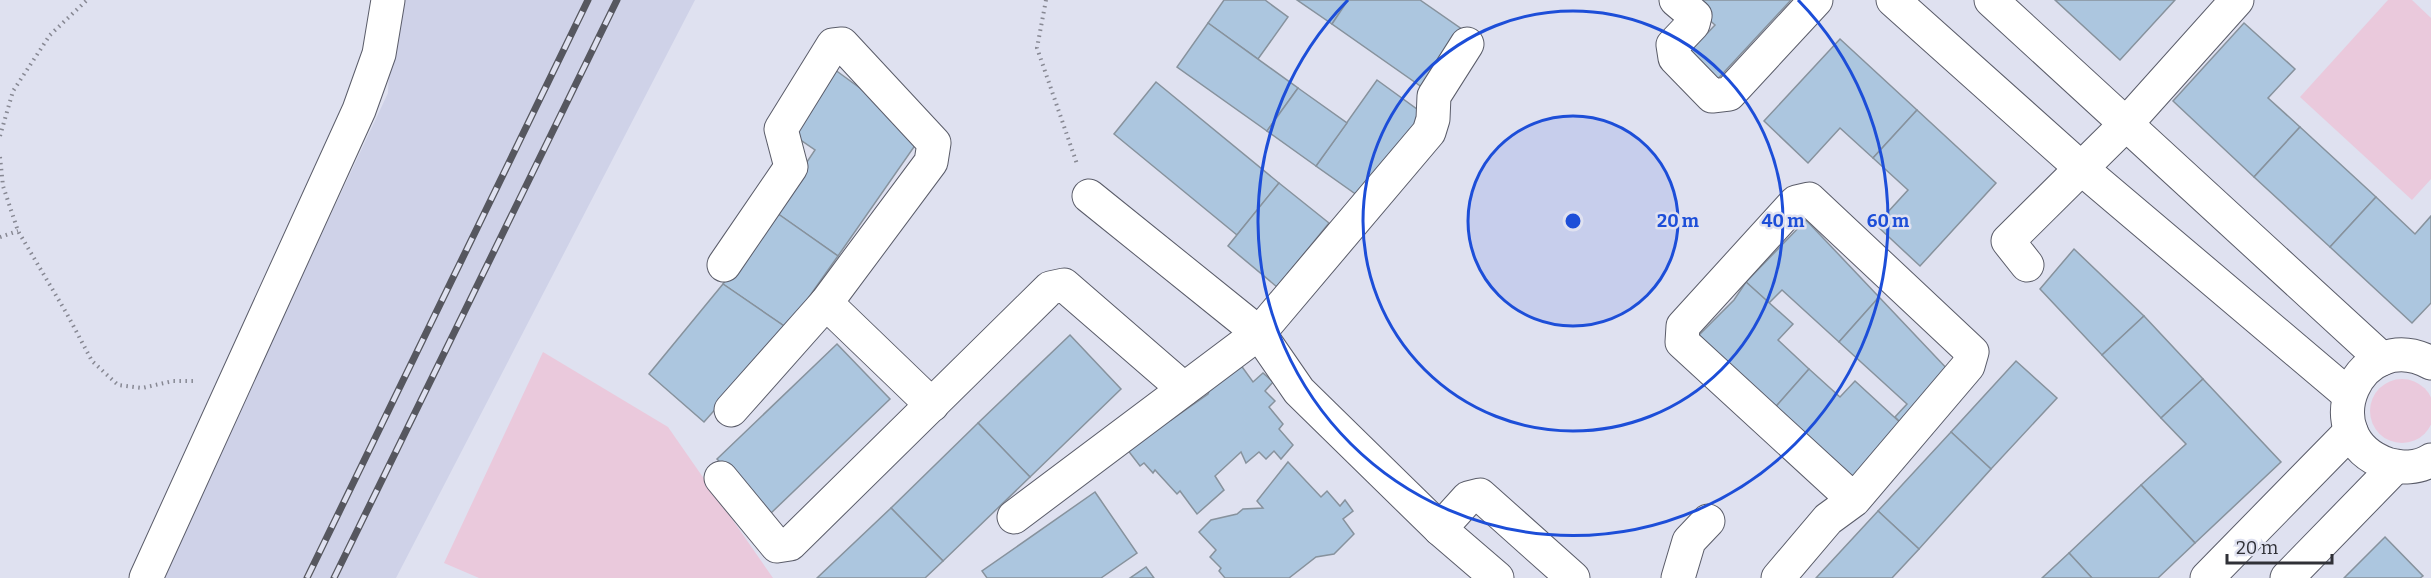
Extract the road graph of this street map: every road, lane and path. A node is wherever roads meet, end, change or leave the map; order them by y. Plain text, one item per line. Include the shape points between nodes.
1 (87, 0) edge
2 (388, 0) edge
3 (1046, 0) edge
4 (1676, 0) edge
5 (1816, 0) edge
6 (1893, 0) edge
7 (1991, 0) edge
8 (2237, 0) edge
9 (1467, 44) dead end
10 (2125, 124) junction
11 (0, 136) edge
12 (0, 157) edge
13 (2082, 169) junction
14 (1089, 196) joint
15 (18, 231) junction
16 (0, 237) edge
17 (724, 264) dead end
18 (2027, 265) dead end
19 (826, 303) junction
20 (1259, 333) junction
21 (2426, 353) edge
22 (2382, 359) junction
23 (233, 383) junction
24 (1184, 389) junction
25 (2349, 395) junction
26 (932, 405) junction
27 (731, 410) dead end
28 (2350, 431) junction
29 (2431, 460) edge
30 (2396, 466) junction
31 (721, 477) dead end
32 (1854, 500) junction
33 (1014, 518) dead end
34 (1708, 520) dead end
35 (1440, 529) junction
36 (146, 578) edge
37 (1497, 578) edge
38 (1573, 578) edge
39 (1678, 578) edge
40 (1778, 578) edge
41 (2207, 578) edge
42 (2287, 578) edge

1 - 11 path via 51,35 13,91
2 - 23 street via 379,54 359,110
3 - 14 path via 1037,48
4 - 5 street via 1695,16 1693,24 1673,45 1675,58 1712,96 1729,94
6 - 13 street
7 - 10 street
8 - 10 street
9 - 20 street via 1434,96 1429,132
10 - 13 street
10 - 22 street
12 - 15 path via 3,186
13 - 18 street via 2008,241
13 - 25 street
14 - 20 street
15 - 16 path
15 - 23 path via 92,361 118,385 142,388 173,381
17 - 19 street via 791,167 781,129 833,45 842,44 934,143 931,162
19 - 26 street
19 - 27 street
20 - 24 street
20 - 35 street via 1299,391
21 - 22 street
22 - 25 street via 2358,377
23 - 36 street
24 - 26 street via 1064,285 1050,288
24 - 33 street
25 - 28 street via 2346,411
26 - 31 street via 790,543 777,546
28 - 30 street via 2372,458
28 - 41 street
29 - 30 street via 2408,467
30 - 42 street
32 - 32 street via 1968,366 1972,352 1809,199 1796,202 1683,326 1682,342
32 - 40 street via 1827,519
34 - 39 street via 1689,541
35 - 37 street
35 - 38 street via 1468,498 1480,495

